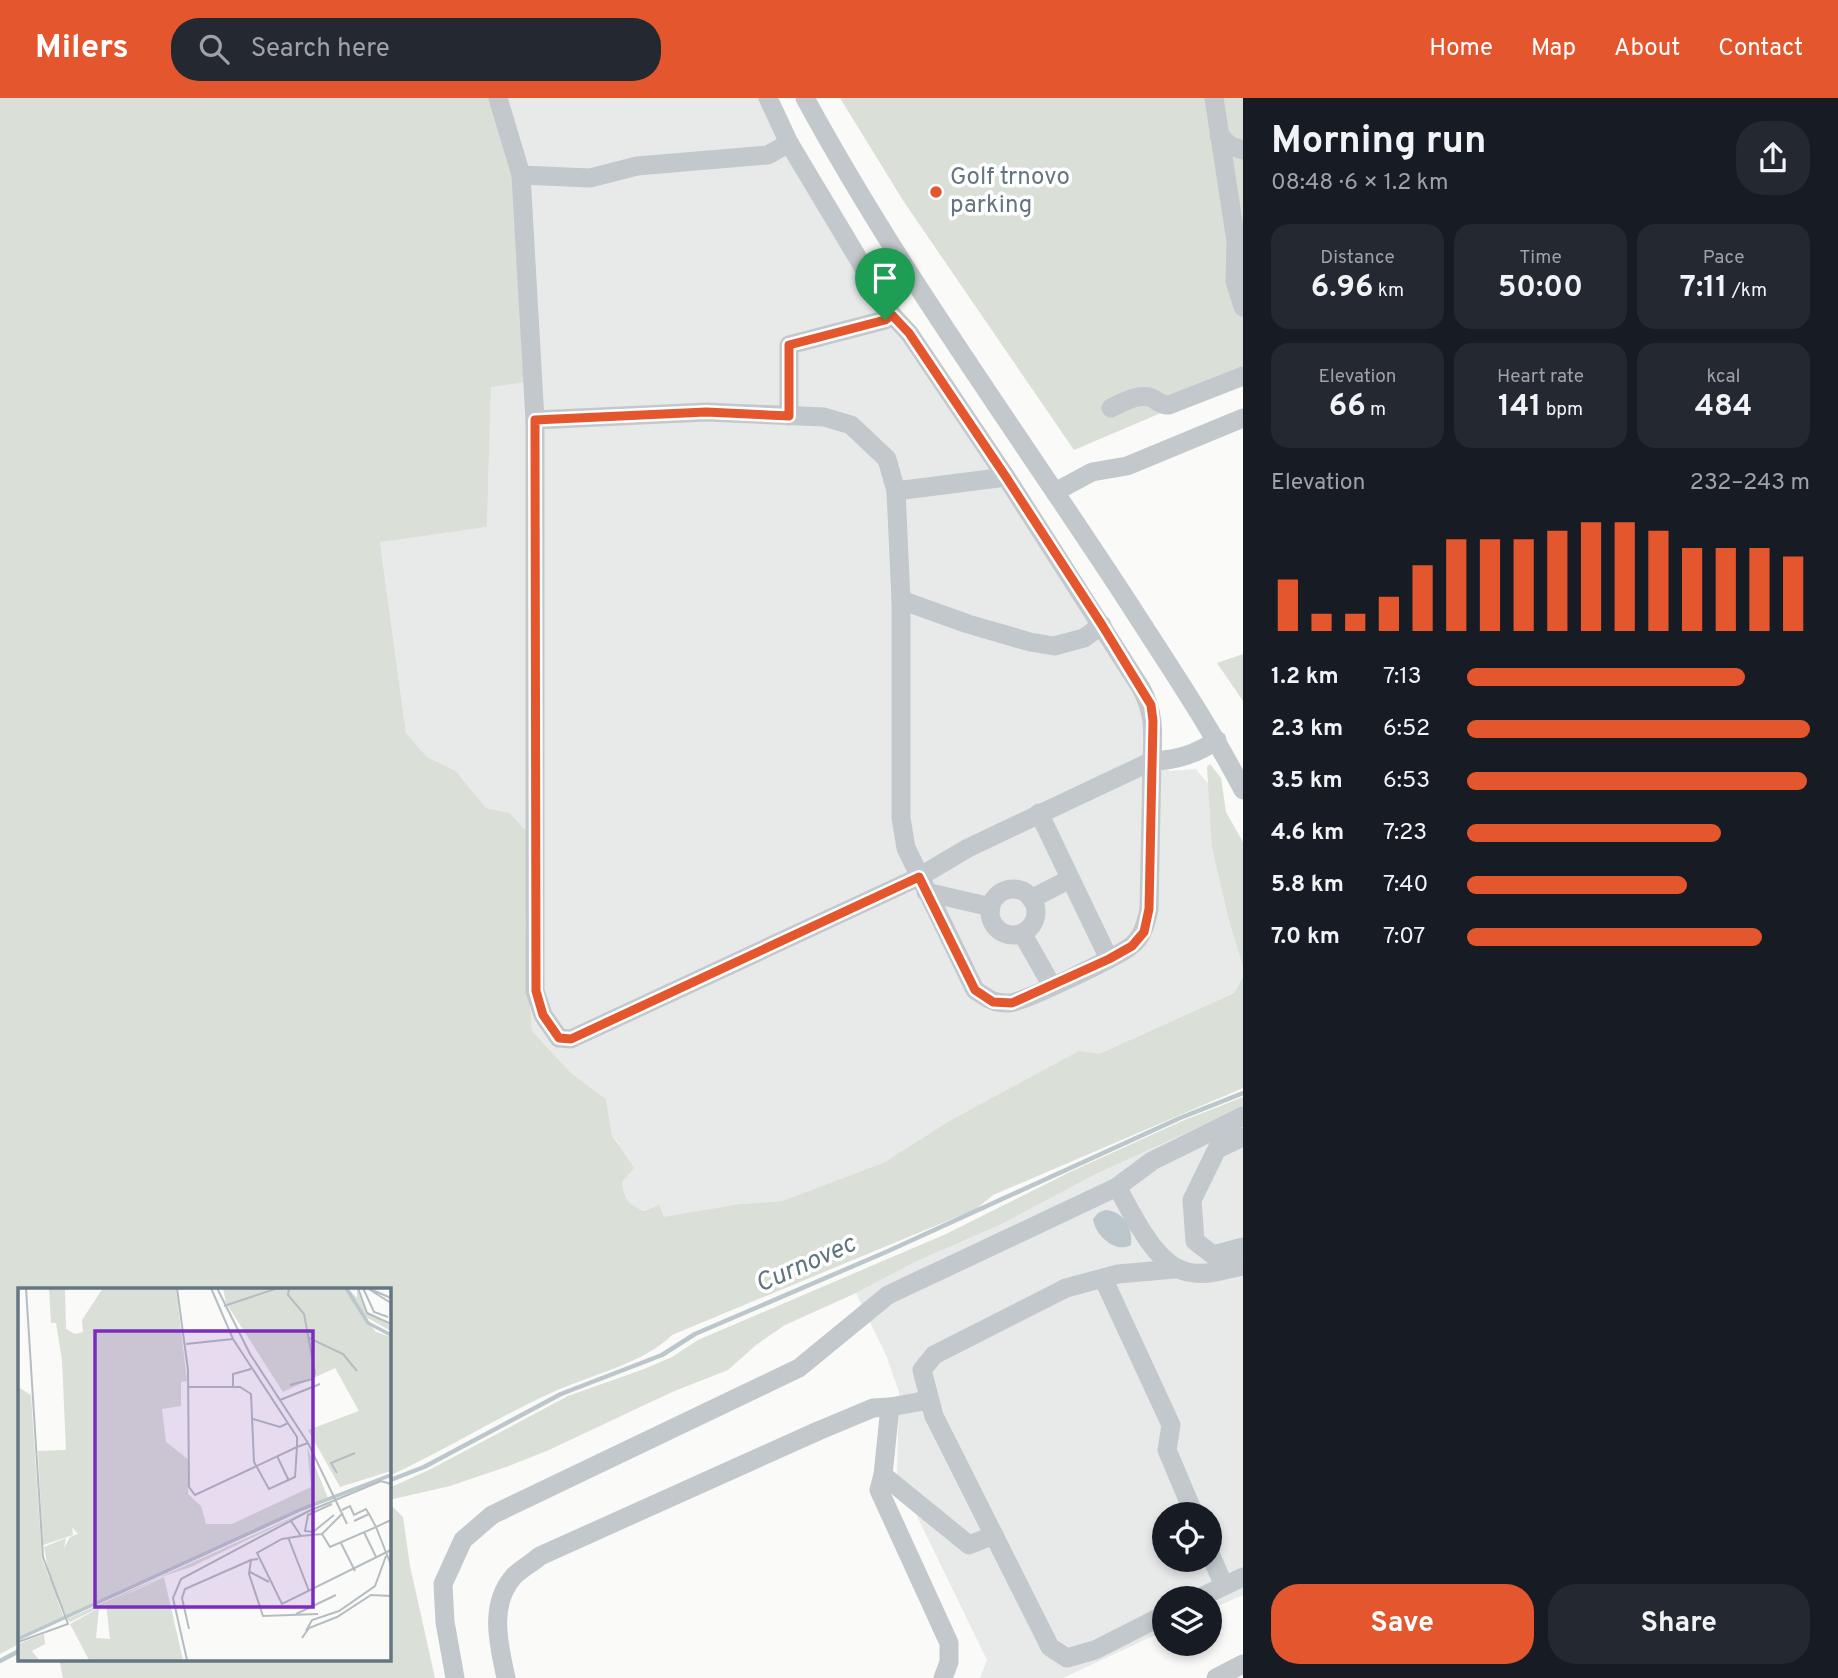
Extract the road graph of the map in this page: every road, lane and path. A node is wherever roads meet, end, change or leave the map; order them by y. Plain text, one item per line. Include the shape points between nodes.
1 (498, 98) edge
2 (768, 98) edge
3 (805, 98) edge
4 (1214, 98) edge
5 (1219, 135) junction
6 (789, 143) junction
7 (1243, 150) edge
8 (521, 175) junction
9 (1243, 307) edge
10 (892, 315) junction
11 (936, 317) junction
12 (909, 333) junction
13 (1243, 376) edge
14 (1111, 408) dead end
15 (789, 416) junction
16 (1243, 418) edge
17 (535, 420) junction
18 (1006, 477) junction
19 (896, 491) junction
20 (1055, 492) junction
21 (901, 600) junction
22 (1102, 625) junction
23 (1217, 740) junction
24 (1152, 761) junction
25 (1243, 790) edge
26 (1039, 813) junction
27 (1070, 879) junction
28 (923, 885) junction
29 (1031, 899) junction
30 (991, 907) junction
31 (1022, 933) junction
32 (1109, 959) junction
33 (1052, 986) junction
34 (1243, 1115) edge
35 (1243, 1137) edge
36 (1117, 1187) junction
37 (1243, 1247) edge
38 (1243, 1266) edge
39 (1175, 1269) junction
40 (1103, 1278) junction
41 (929, 1400) junction
42 (890, 1407) junction
43 (883, 1475) junction
44 (1189, 1502) edge
45 (994, 1535) junction
46 (1218, 1572) edge
47 (1243, 1577) edge
48 (1224, 1586) joint
49 (1152, 1621) edge
50 (1243, 1664) edge
51 (455, 1678) edge
52 (506, 1678) edge
53 (943, 1678) edge
54 (1216, 1678) edge

1 - 8 lane
2 - 6 lane
3 - 11 lane
4 - 5 lane
5 - 7 lane
5 - 9 lane via 1236,241 1235,281
6 - 8 lane via 768,155 637,166 590,178
6 - 10 lane
8 - 17 lane
10 - 12 lane
10 - 15 lane via 789,345
11 - 12 lane
11 - 20 lane
12 - 18 lane
13 - 14 lane via 1169,405 1140,397
15 - 17 lane via 706,412
15 - 19 lane via 824,417 851,425 887,459
16 - 20 lane via 1126,466 1092,472
17 - 28 lane via 536,991 543,1015 559,1038 571,1039
18 - 19 lane
18 - 22 lane
19 - 21 lane
20 - 23 lane
21 - 22 lane via 968,624 1054,646 1084,638
21 - 28 lane via 901,818 906,848
22 - 24 lane via 1151,705
23 - 24 lane via 1199,752
23 - 25 lane
24 - 26 lane
24 - 32 lane via 1149,909 1144,932 1132,946
26 - 27 lane
26 - 28 lane via 968,848
27 - 29 lane
27 - 32 lane
28 - 30 lane
28 - 33 lane via 975,990 993,1002 1012,1003
29 - 30 lane via 1019,890 1005,891
29 - 31 lane via 1035,918
30 - 31 lane via 992,921 1001,932
31 - 33 lane
32 - 33 lane
34 - 36 lane via 1152,1161
35 - 37 lane via 1217,1149 1192,1199 1195,1241 1213,1255
36 - 39 lane via 1139,1225
36 - 51 lane via 888,1295 799,1368 492,1515 463,1540 443,1584
38 - 39 lane via 1208,1273
39 - 40 lane
40 - 41 lane via 1066,1288 934,1355 922,1370
40 - 44 lane via 1171,1425 1167,1450
41 - 42 lane
41 - 45 lane
42 - 43 lane
42 - 52 lane via 873,1408 829,1426 540,1556 514,1576 498,1608
43 - 45 lane via 969,1545
43 - 53 lane via 879,1490 949,1643
45 - 49 lane via 1050,1647 1067,1658 1095,1650
46 - 48 lane
47 - 48 lane
50 - 54 lane

